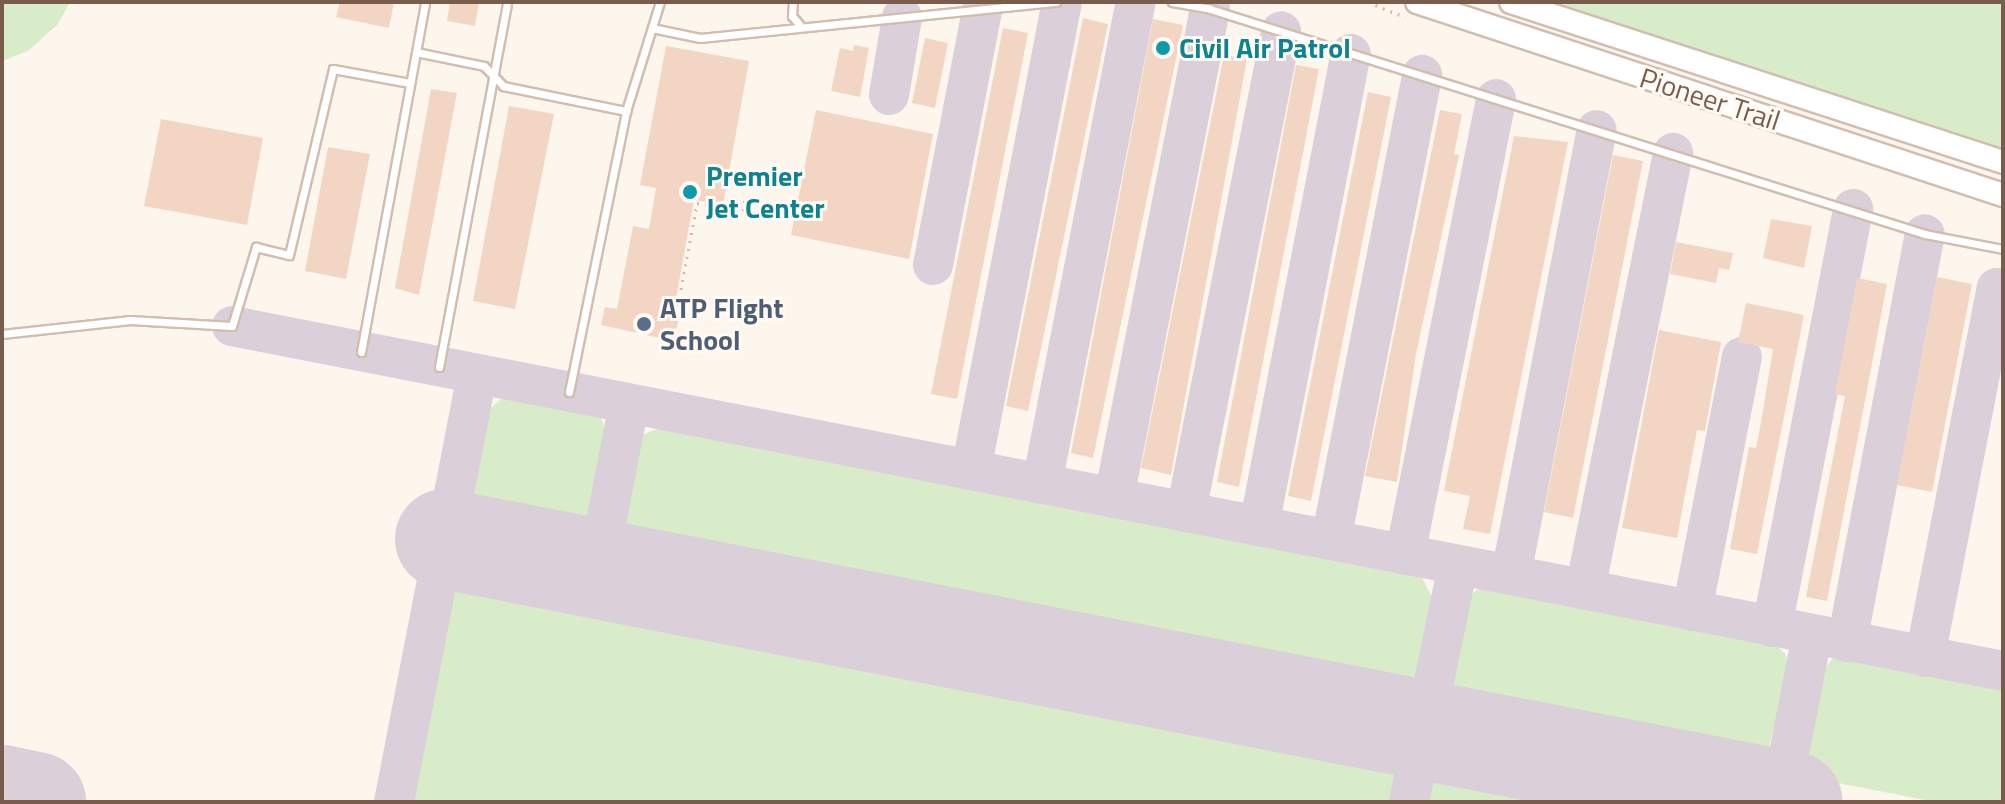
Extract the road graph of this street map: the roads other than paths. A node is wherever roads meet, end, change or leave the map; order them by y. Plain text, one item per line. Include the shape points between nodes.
1 (425, 2) edge
2 (507, 2) edge
3 (660, 2) edge
4 (793, 2) edge
5 (1056, 2) edge
6 (1172, 2) edge
7 (1417, 2) edge
8 (1511, 2) edge
9 (799, 24) junction
10 (652, 28) junction
11 (416, 52) junction
12 (493, 73) junction
13 (410, 83) junction
14 (626, 111) junction
15 (2003, 162) edge
16 (2003, 195) edge
17 (2003, 249) edge
18 (2, 334) edge
19 (361, 352) dead end
20 (439, 367) dead end
21 (569, 392) dead end

1 - 11 lane
2 - 12 lane
3 - 10 lane
4 - 9 lane via 792,16
5 - 9 lane
6 - 17 lane via 1210,9 1925,234
7 - 16 main road, Pioneer Trail
8 - 15 main road, Pioneer Trail
9 - 10 lane via 700,38
10 - 14 lane
11 - 12 lane via 484,66
11 - 13 lane
12 - 14 lane via 503,86
12 - 20 lane
13 - 18 lane via 333,69 289,255 256,247 232,326 130,320
13 - 19 lane
14 - 21 lane

